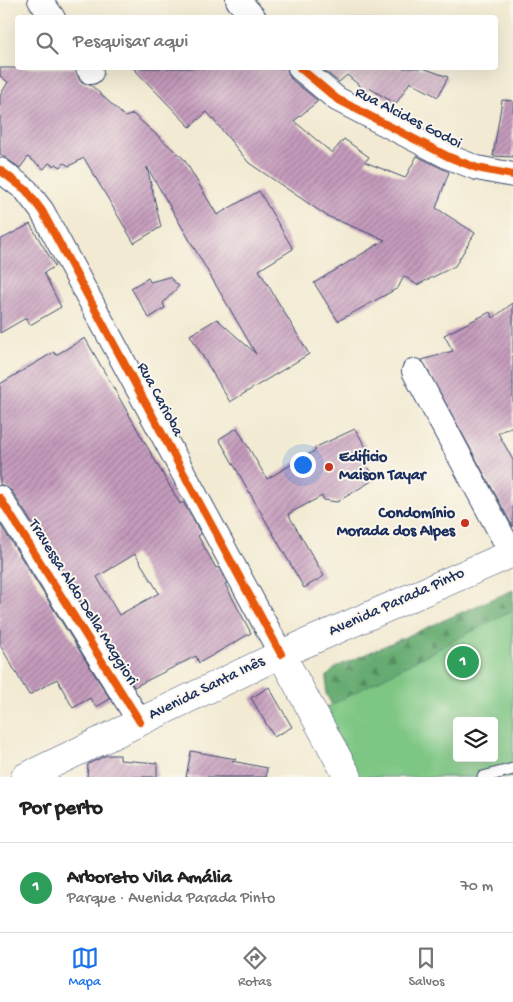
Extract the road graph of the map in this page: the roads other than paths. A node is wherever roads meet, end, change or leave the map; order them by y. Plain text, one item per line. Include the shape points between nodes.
1 (40, 0) edge
2 (238, 0) edge
3 (51, 15) edge
4 (251, 15) edge
5 (302, 70) edge
6 (0, 170) edge
7 (513, 175) edge
8 (414, 371) dead end
9 (0, 498) edge
10 (512, 554) edge
11 (281, 654) junction
12 (140, 722) junction
13 (513, 769) edge
14 (25, 777) edge
15 (348, 777) edge
16 (484, 777) edge

1 - 3 street
2 - 4 street
5 - 7 street, Rua Alcides Godoi via 337,99 449,157 478,168
6 - 11 street, Rua Carioba via 26,190 42,211
8 - 10 street
9 - 12 street, Travessa Aldo Della Maggiori
10 - 11 main road, Avenida Parada Pinto
11 - 12 main road, Avenida Santa Inês
11 - 15 main road, Rua Carioba
12 - 14 main road, Avenida Santa Inês
13 - 16 lane

